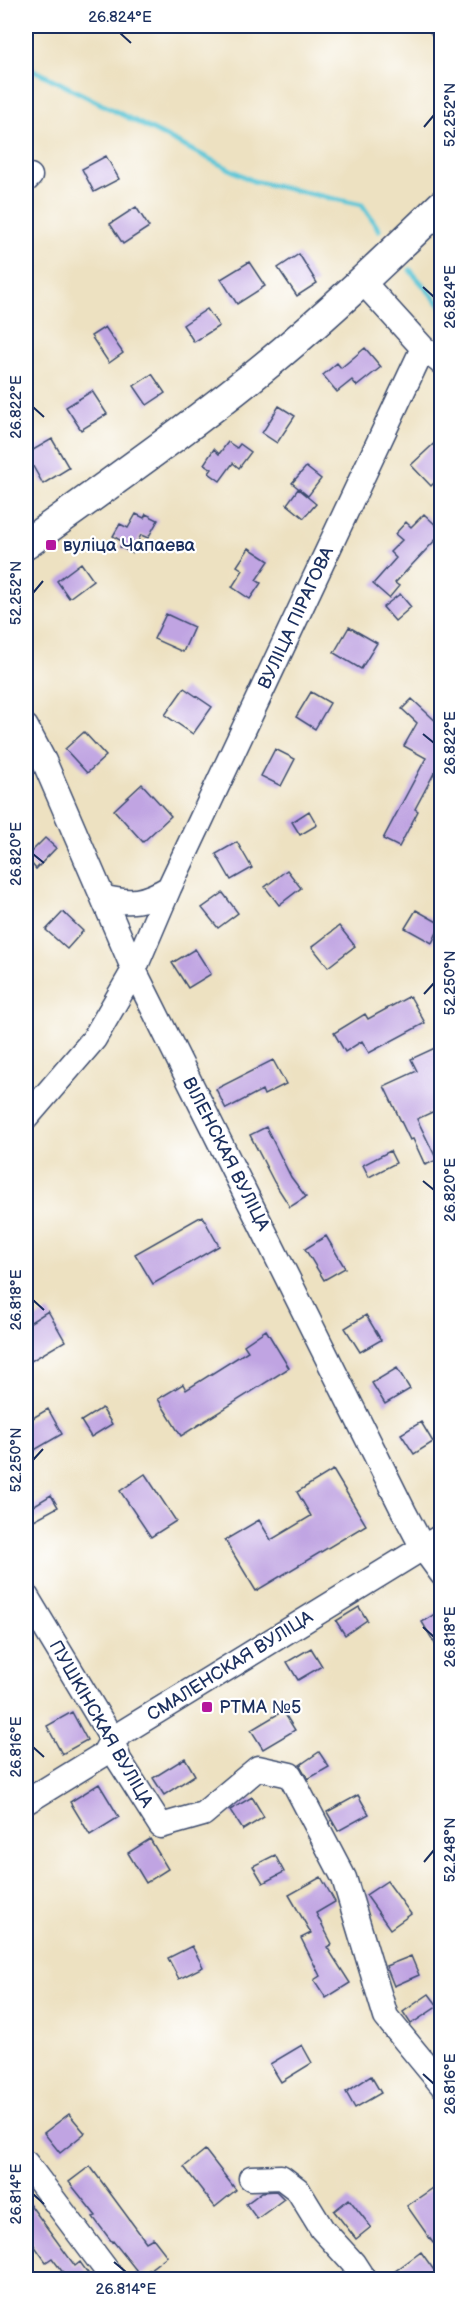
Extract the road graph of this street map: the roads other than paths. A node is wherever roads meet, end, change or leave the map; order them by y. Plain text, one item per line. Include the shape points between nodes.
1 (441, 205) edge
2 (362, 281) junction
3 (423, 348) junction
4 (441, 363) edge
5 (26, 544) edge
6 (26, 727) edge
7 (169, 888) junction
8 (103, 897) junction
9 (134, 970) junction
10 (26, 1118) edge
11 (432, 1542) edge
12 (441, 1574) edge
13 (26, 1596) edge
14 (112, 1739) junction
15 (26, 1802) edge
16 (441, 2085) edge
17 (26, 2163) edge
18 (251, 2178) dead end
19 (114, 2280) edge
20 (364, 2280) edge

1 - 2 main road
2 - 3 street
2 - 5 main road via 274,359
3 - 4 street
3 - 7 street, ВУЛІЦА ПІРАГОВА
6 - 8 street, ВІЛЕНСКАЯ ВУЛІЦА via 45,761
7 - 8 street via 151,899 134,902
7 - 9 street, ВУЛІЦА ПІРАГОВА
8 - 9 street, ВІЛЕНСКАЯ ВУЛІЦА
9 - 10 street, ВУЛІЦА ПІРАГОВА via 94,1039
9 - 11 street, ВІЛЕНСКАЯ ВУЛІЦА
11 - 12 street, ВІЛЕНСКАЯ ВУЛІЦА
11 - 14 street, СМАЛЕНСКАЯ ВУЛІЦА
13 - 14 street, ПУШКІНСКАЯ ВУЛІЦА
14 - 15 street, СМАЛЕНСКАЯ ВУЛІЦА via 104,1754
14 - 16 street, ПУШКІНСКАЯ ВУЛІЦА via 118,1760 161,1826 203,1814 258,1768 291,1775 344,1878 386,2017
17 - 19 street
18 - 20 street via 281,2177 298,2190 321,2229

